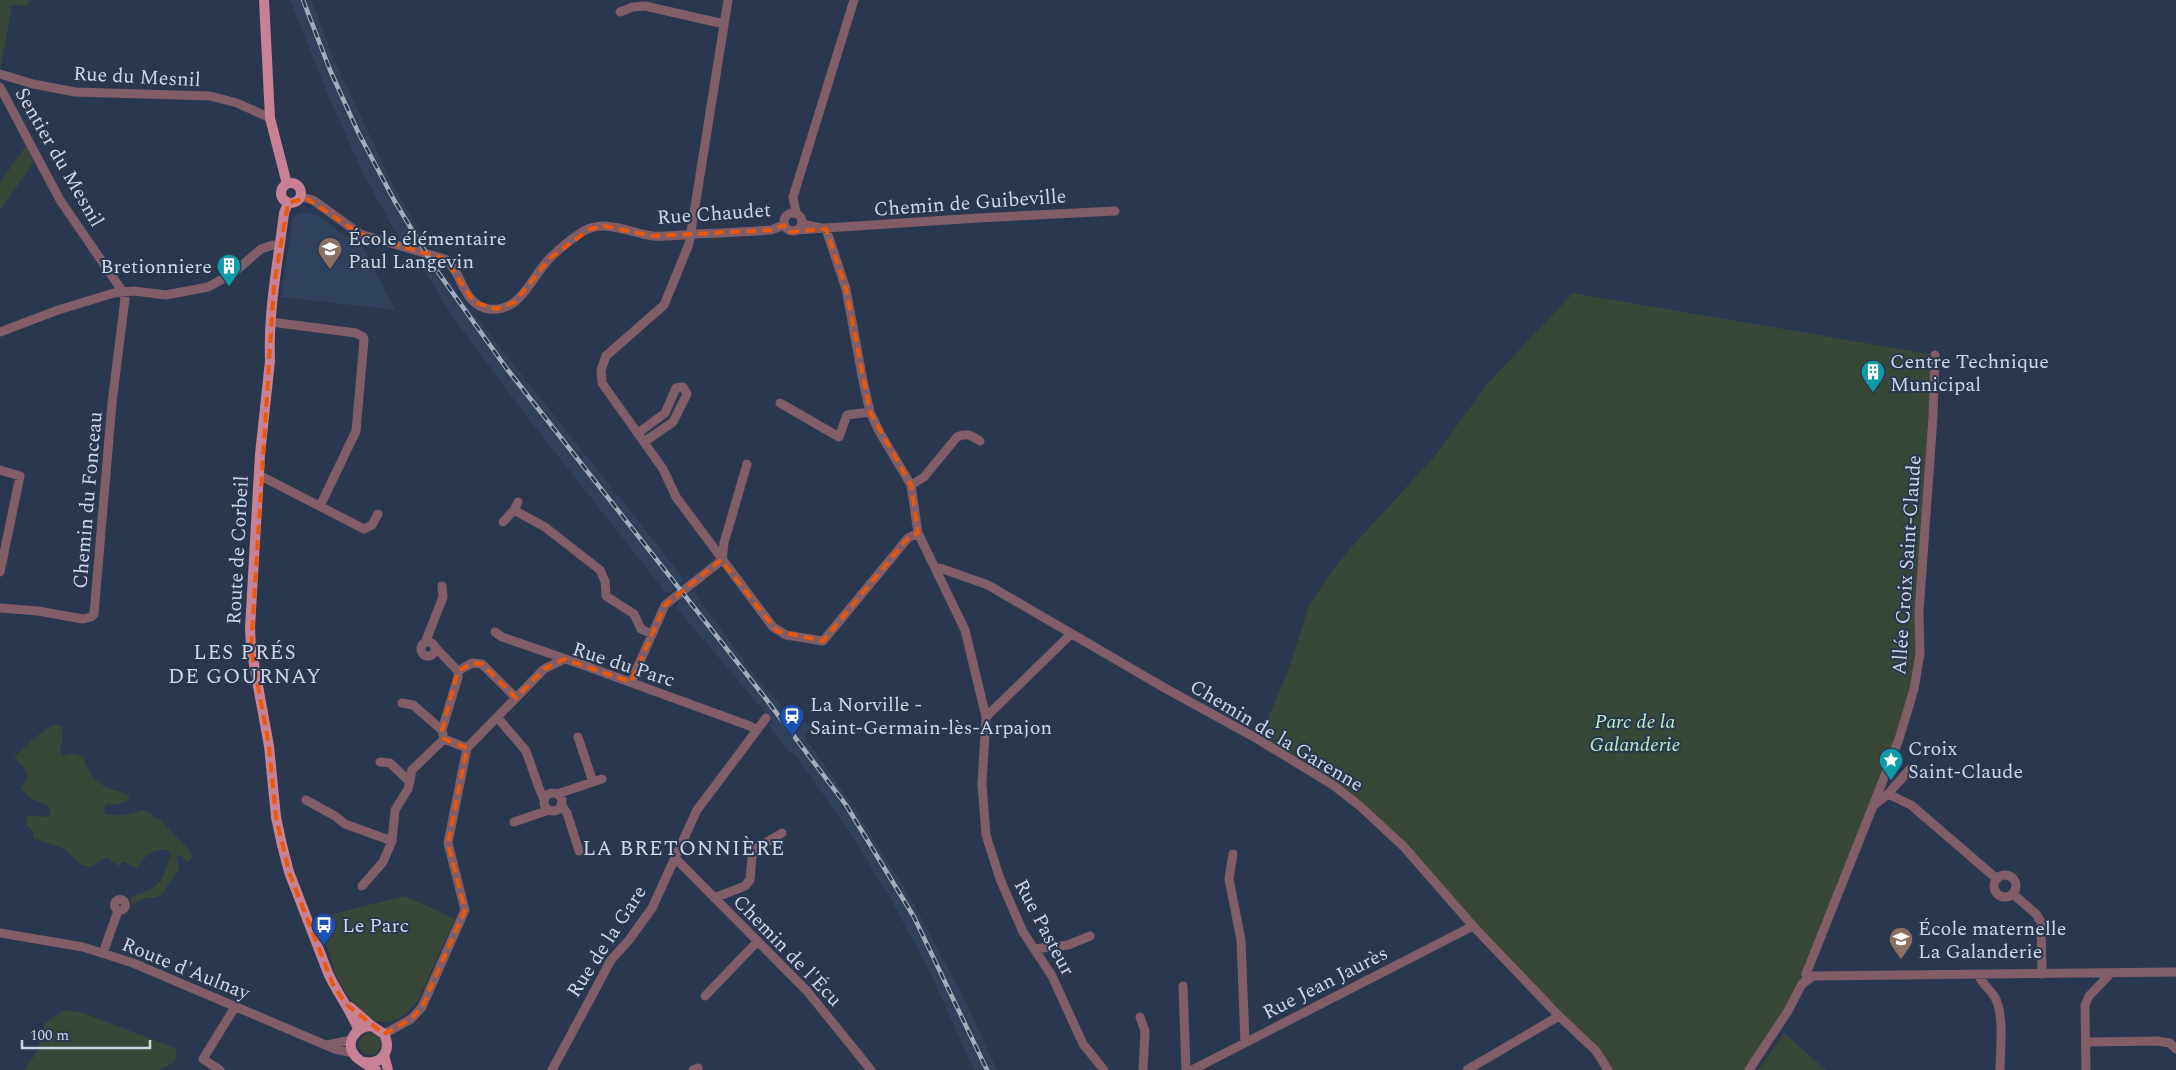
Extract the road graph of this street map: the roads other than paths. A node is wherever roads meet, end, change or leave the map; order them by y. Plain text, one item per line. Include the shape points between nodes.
1 (264, 0) edge
2 (728, 0) edge
3 (854, 0) edge
4 (620, 12) dead end
5 (724, 24) junction
6 (0, 74) edge
7 (0, 87) edge
8 (270, 118) junction
9 (287, 184) junction
10 (300, 197) junction
11 (288, 203) junction
12 (1115, 211) dead end
13 (791, 213) junction
14 (784, 224) junction
15 (799, 227) junction
16 (826, 229) junction
17 (691, 234) junction
18 (280, 246) junction
19 (123, 292) junction
20 (271, 322) junction
21 (0, 332) edge
22 (1935, 355) dead end
23 (780, 402) dead end
24 (870, 412) junction
25 (638, 433) junction
26 (644, 442) junction
27 (980, 442) dead end
28 (746, 464) dead end
29 (0, 470) edge
30 (259, 475) junction
31 (911, 485) junction
32 (320, 506) junction
33 (378, 514) dead end
34 (503, 522) dead end
35 (918, 533) junction
36 (722, 560) junction
37 (936, 570) junction
38 (0, 572) edge
39 (442, 586) dead end
40 (0, 608) edge
41 (495, 632) dead end
42 (652, 634) junction
43 (1071, 634) junction
44 (564, 659) junction
45 (458, 671) junction
46 (632, 682) junction
47 (516, 698) junction
48 (402, 703) dead end
49 (497, 717) junction
50 (986, 717) junction
51 (766, 718) dead end
52 (756, 730) junction
53 (443, 735) junction
54 (578, 737) dead end
55 (467, 748) junction
56 (380, 762) dead end
57 (1910, 769) dead end
58 (602, 778) dead end
59 (410, 782) junction
60 (592, 782) junction
61 (557, 794) junction
62 (1888, 794) junction
63 (544, 799) junction
64 (306, 800) dead end
65 (562, 805) junction
66 (1873, 806) junction
67 (549, 810) junction
68 (514, 822) dead end
69 (782, 834) dead end
70 (392, 841) junction
71 (579, 851) dead end
72 (1233, 854) dead end
73 (675, 858) junction
74 (1997, 879) junction
75 (362, 886) dead end
76 (2013, 894) junction
77 (714, 898) junction
78 (118, 910) dead end
79 (1473, 926) junction
80 (0, 933) edge
81 (1090, 936) dead end
82 (758, 941) junction
83 (1034, 949) junction
84 (103, 953) junction
85 (2176, 972) edge
86 (1978, 974) junction
87 (2042, 974) junction
88 (2110, 974) junction
89 (1807, 979) junction
90 (1183, 986) dead end
91 (705, 996) dead end
92 (347, 1004) junction
93 (235, 1007) junction
94 (1559, 1016) junction
95 (1140, 1017) dead end
96 (372, 1026) junction
97 (358, 1029) junction
98 (384, 1034) junction
99 (351, 1040) junction
100 (1245, 1042) junction
101 (2086, 1042) junction
102 (2174, 1043) edge
103 (324, 1045) junction
104 (353, 1053) junction
105 (384, 1055) junction
106 (364, 1062) junction
107 (220, 1070) edge
108 (376, 1070) edge
109 (388, 1070) edge
110 (552, 1070) edge
111 (871, 1070) edge
112 (1104, 1070) edge
113 (1143, 1070) edge
114 (1186, 1070) edge
115 (1192, 1070) edge
116 (1467, 1070) edge
117 (1608, 1070) edge
118 (1749, 1070) edge
119 (2000, 1070) edge
120 (2086, 1070) edge

1 - 8 main road
2 - 5 street
3 - 13 street via 792,197
4 - 5 street via 645,6
5 - 17 street
6 - 8 street, Rue du Mesnil via 75,92 210,96 237,103
7 - 19 street, Sentier du Mesnil via 60,200
8 - 9 main road
9 - 10 main road via 294,183 299,187
9 - 11 main road via 280,194
10 - 11 main road via 297,202
10 - 17 street, Rue Chaudet via 313,200 360,234 445,259 469,297 487,309 500,309 515,302 550,258 584,231 604,226 652,236
11 - 18 main road, Route de Corbeil
12 - 16 street, Chemin de Guibeville
13 - 14 street, Rue Chaudet via 784,219
13 - 15 street, Rue Chaudet via 801,218
14 - 15 street, Rue Chaudet via 790,231
14 - 17 street, Rue Chaudet via 770,230
15 - 16 street, Rue Chaudet
16 - 24 street via 846,289
17 - 25 street via 664,305 610,350 602,363 602,383
18 - 19 street via 261,249 232,274 208,287 166,295
18 - 20 main road, Route de Corbeil
19 - 21 street via 58,310
19 - 40 street, Chemin du Fonceau via 94,614 83,619
20 - 30 main road, Route de Corbeil
20 - 32 street via 356,333 364,340 356,431
22 - 66 street, Allée Croix Saint-Claude via 1919,612 1919,661 1908,711
23 - 24 street via 839,437 847,415
24 - 31 street
25 - 26 street
25 - 26 street via 661,417 676,388 683,387 687,394 673,422
26 - 36 street via 663,468 676,497
27 - 31 street via 970,435 957,436 924,477
28 - 36 street
29 - 38 street via 20,476
30 - 32 street
30 - 92 main road, Route de Corbeil via 250,628 269,746 276,817 289,872 334,987
31 - 35 street
32 - 33 street via 364,529 372,525
34 - 42 street via 516,506 545,527 600,570 606,581 606,596 634,614 641,629
35 - 36 street via 908,538 823,641 777,631
35 - 37 street, Rue Pasteur
36 - 42 street via 665,605
37 - 43 street, Chemin de la Garenne via 940,568 988,585
37 - 50 street, Rue Pasteur via 965,630
39 - 45 street via 443,597 430,645
41 - 44 street
42 - 46 street
43 - 50 street
43 - 79 street, Chemin de la Garenne via 1333,785 1361,806 1404,848
44 - 46 street, Rue du Parc
44 - 47 street, Rue du Parc via 544,669
45 - 47 street via 467,664 482,664
45 - 53 street
46 - 52 street, Rue du Parc
47 - 49 street, Rue du Parc
48 - 53 street via 413,705
49 - 55 street, Rue du Parc
49 - 63 street via 526,750
50 - 83 street, Rue Pasteur via 982,784 986,835 1000,879
51 - 52 street, Rue de la Gare
52 - 73 street, Rue de la Gare via 697,810
53 - 55 street
53 - 59 street via 412,770
54 - 60 street
55 - 98 street via 448,843 465,910 422,1006 411,1019
56 - 59 street via 390,763
57 - 62 street
58 - 60 street
59 - 70 street via 395,810
60 - 61 street
61 - 63 street via 550,794
61 - 65 street
62 - 66 street
62 - 74 street via 1911,804
63 - 67 street
64 - 70 street via 345,824
65 - 67 street via 556,811
65 - 71 street
66 - 89 street, Allée Croix Saint-Claude via 1806,974
67 - 68 street
69 - 77 street via 756,848 750,880 745,886
70 - 75 street via 383,862
72 - 100 street via 1229,879 1241,940
73 - 77 street, Chemin de l'Écu
73 - 110 street, Rue de la Gare via 652,908 611,960
74 - 76 street via 1998,894 2003,897
74 - 76 street via 2012,878 2016,883
76 - 87 street via 2041,922
77 - 82 street, Chemin de l'Écu
78 - 84 street
79 - 94 street, Chemin de la Garenne
79 - 100 street, Rue Jean Jaurès
80 - 84 street, Route d'Aulnay via 66,943
81 - 83 street via 1068,945
82 - 91 street
82 - 111 street, Chemin de l'Écu via 807,991
83 - 112 street, Rue Pasteur via 1052,976 1083,1044
84 - 93 street, Route d'Aulnay
85 - 88 street
86 - 87 street
86 - 89 street via 1813,976
86 - 119 street via 2000,1008
87 - 88 street
88 - 101 street via 2085,1005
89 - 118 street, Allée Croix Saint-Claude
90 - 114 street
92 - 96 main road, Route de Corbeil
92 - 97 main road, Route de Corbeil
93 - 103 street, Route d'Aulnay
93 - 107 street via 203,1059
94 - 116 street
94 - 117 street, Chemin de la Garenne via 1596,1051
95 - 113 street via 1145,1031
96 - 97 main road
96 - 98 main road
97 - 99 main road
98 - 105 main road via 388,1044
99 - 103 street
99 - 104 main road
100 - 115 street, Rue Jean Jaurès
101 - 102 street
101 - 120 street
103 - 104 street, Route d'Aulnay
104 - 106 main road
105 - 106 main road via 375,1062
105 - 109 main road
106 - 108 main road

